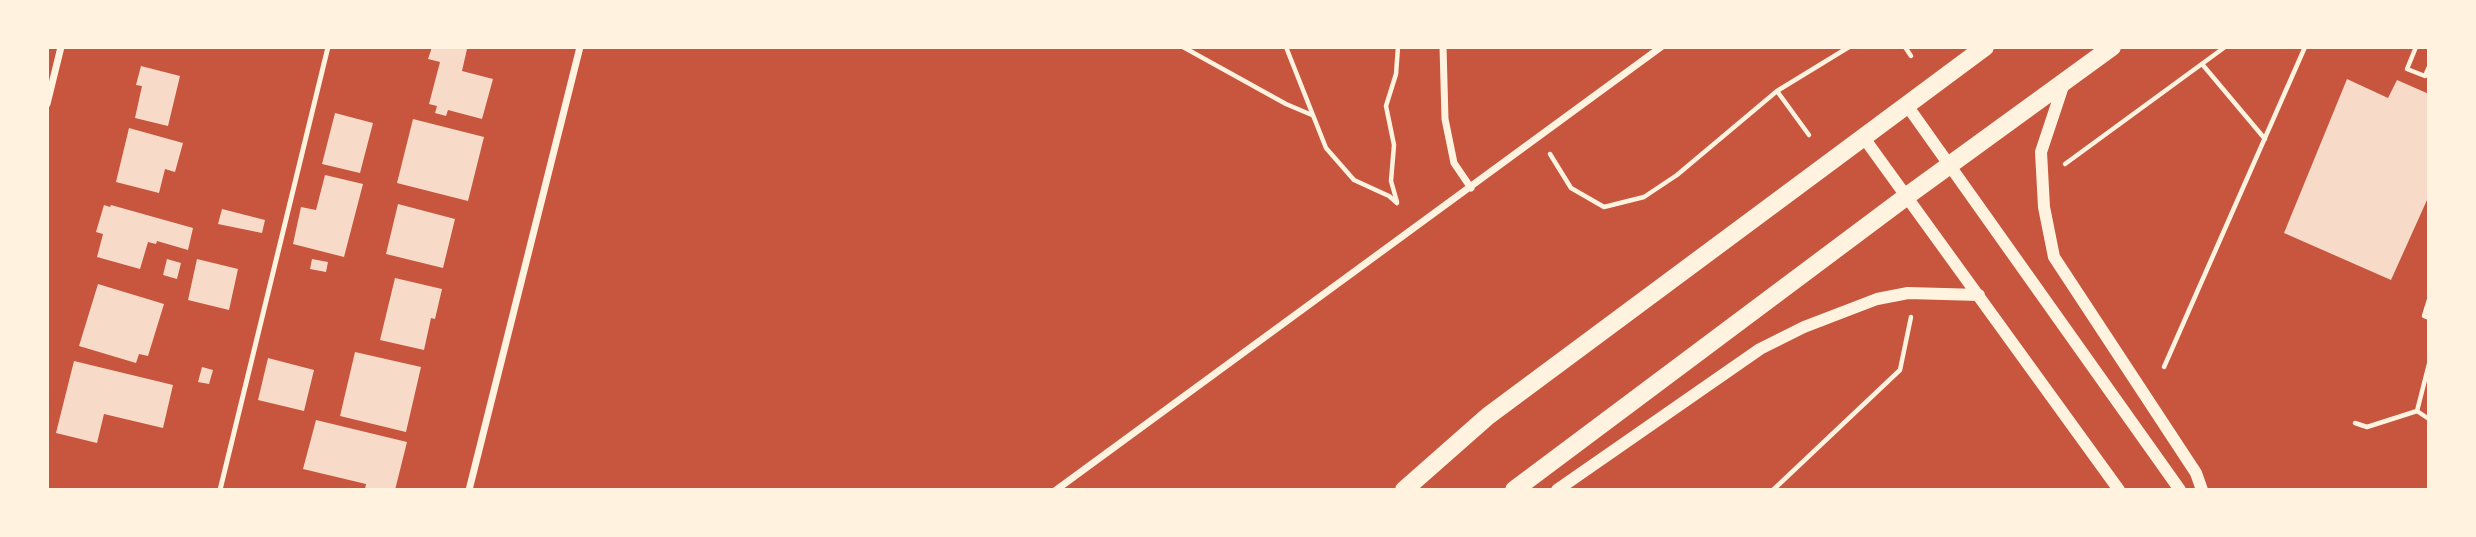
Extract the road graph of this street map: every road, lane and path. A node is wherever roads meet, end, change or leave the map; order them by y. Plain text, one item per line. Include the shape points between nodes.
1 (61, 47) edge
2 (328, 47) edge
3 (580, 47) edge
4 (1183, 47) edge
5 (1286, 47) edge
6 (1398, 47) edge
7 (1443, 47) edge
8 (1661, 47) edge
9 (1849, 47) edge
10 (1905, 47) edge
11 (1985, 47) edge
12 (2112, 47) edge
13 (2225, 47) edge
14 (2305, 47) edge
15 (2416, 47) edge
16 (1911, 56) dead end
17 (2202, 64) junction
18 (2429, 67) edge
19 (2065, 80) junction
20 (1777, 91) junction
21 (47, 104) edge
22 (1906, 104) junction
23 (1313, 116) junction
24 (1809, 135) dead end
25 (1540, 138) junction
26 (1864, 138) junction
27 (2264, 139) junction
28 (1950, 164) junction
29 (2064, 165) dead end
30 (1471, 188) junction
31 (1906, 196) junction
32 (1979, 295) junction
33 (2429, 300) edge
34 (1911, 316) dead end
35 (2429, 318) edge
36 (2429, 363) edge
37 (2164, 367) dead end
38 (2417, 411) junction
39 (2429, 419) edge
40 (2356, 423) dead end
41 (220, 490) edge
42 (469, 490) edge
43 (1056, 490) edge
44 (1404, 490) edge
45 (1514, 490) edge
46 (1557, 490) edge
47 (1773, 490) edge
48 (2119, 490) edge
49 (2180, 490) edge
50 (2202, 490) edge

1 - 21 street
2 - 41 lane
3 - 42 street
4 - 23 path
5 - 23 path
6 - 23 path via 1386,106 1394,145 1391,181 1397,203 1354,180 1326,148
7 - 30 street via 1445,119 1454,163
8 - 25 street
9 - 20 path
10 - 16 path
11 - 22 main road
12 - 19 main road
13 - 17 path
14 - 27 path
15 - 18 path via 2407,69 2425,76
17 - 27 path
17 - 29 path
19 - 28 main road
19 - 50 street via 2041,152 2044,207 2054,257 2196,472
20 - 24 path
20 - 25 path via 1677,175 1644,197 1604,207 1571,188
22 - 26 main road
22 - 28 street
25 - 30 street
26 - 31 street
26 - 44 main road via 1488,416
27 - 37 path
28 - 31 main road
28 - 49 street
30 - 43 street
31 - 32 street
31 - 45 main road
32 - 46 street via 1908,293 1877,299 1804,327 1760,349
32 - 48 street
33 - 35 path via 2424,316
34 - 47 path via 1900,370
36 - 38 path
38 - 39 path
38 - 40 path via 2367,427

